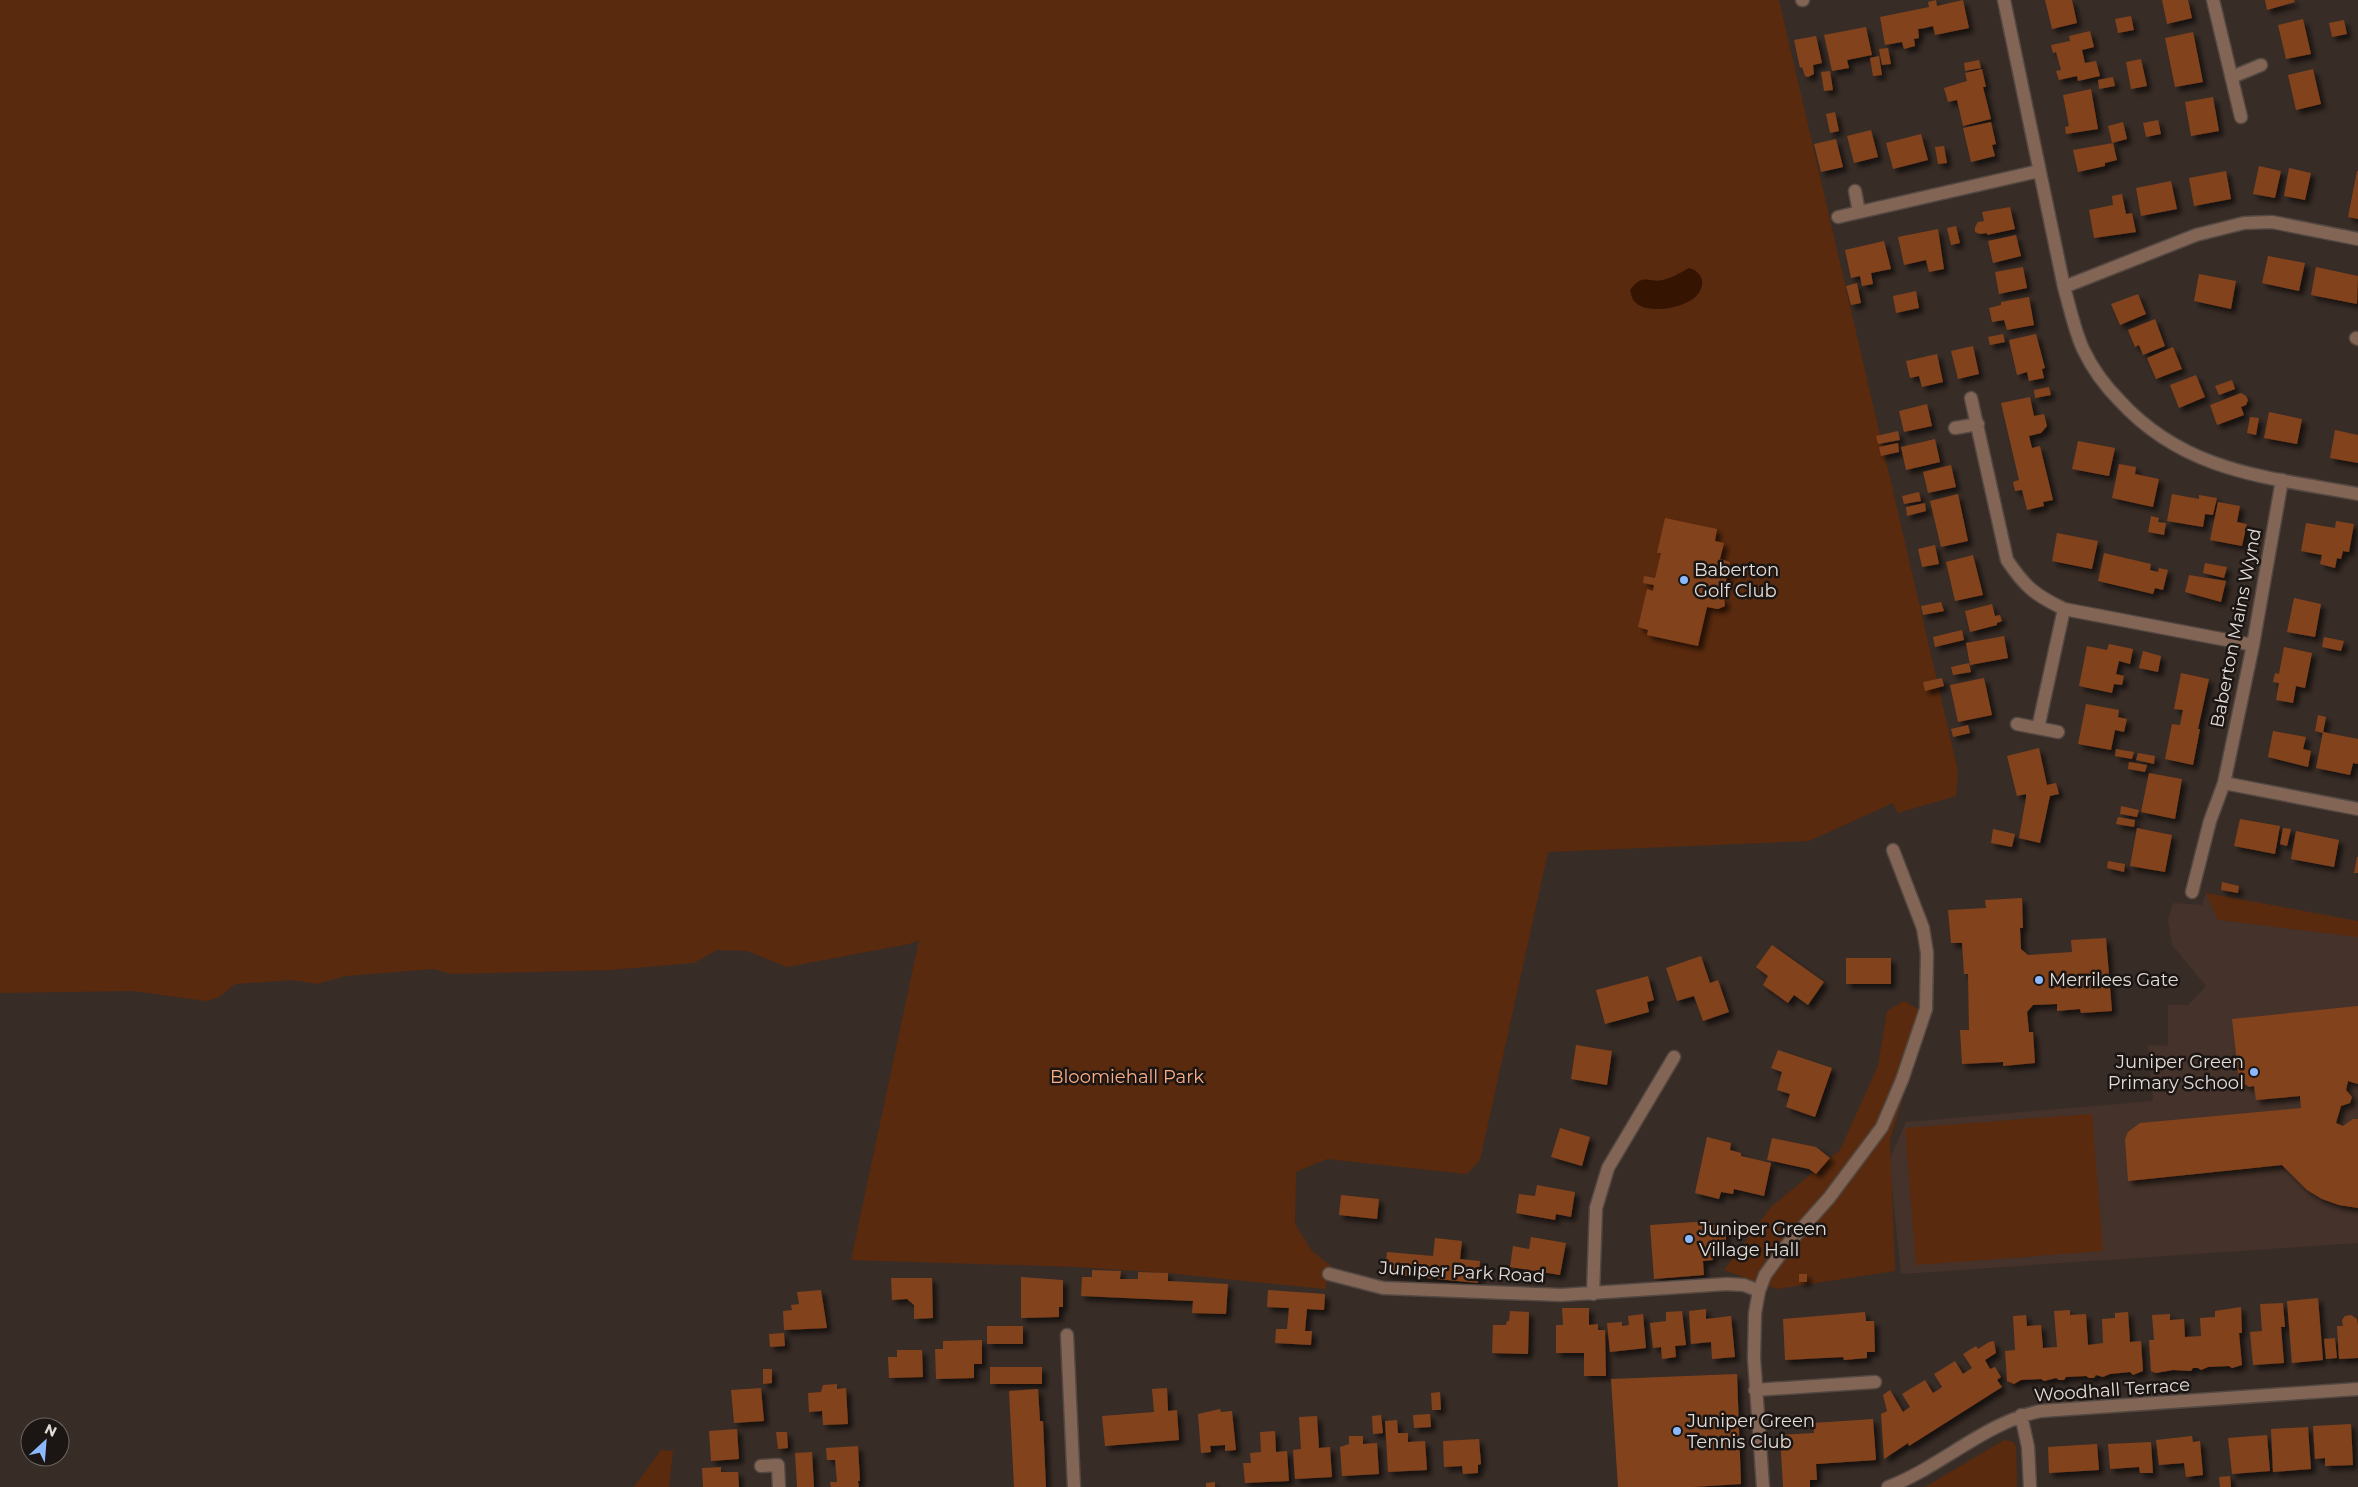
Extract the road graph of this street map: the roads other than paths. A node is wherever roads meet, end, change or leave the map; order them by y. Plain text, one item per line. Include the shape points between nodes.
1 (2004, 0) edge
2 (2213, 0) edge
3 (2261, 66) dead end
4 (2232, 77) junction
5 (2241, 117) dead end
6 (2039, 171) junction
7 (1855, 191) dead end
8 (1859, 212) junction
9 (1838, 217) dead end
10 (2358, 238) edge
11 (2064, 287) junction
12 (1971, 398) dead end
13 (1978, 424) junction
14 (1956, 428) dead end
15 (2282, 480) junction
16 (2358, 494) edge
17 (2064, 609) junction
18 (2253, 645) junction
19 (2018, 724) dead end
20 (2038, 728) junction
21 (2058, 732) dead end
22 (2224, 783) junction
23 (2358, 809) edge
24 (1893, 850) dead end
25 (2192, 892) dead end
26 (1674, 1057) dead end
27 (1329, 1274) dead end
28 (1759, 1291) junction
29 (1593, 1294) junction
30 (1067, 1335) dead end
31 (1875, 1382) dead end
32 (2358, 1389) edge
33 (1756, 1390) junction
34 (2021, 1415) junction
35 (761, 1466) dead end
36 (779, 1487) edge
37 (1074, 1487) edge
38 (1762, 1487) edge
39 (1888, 1487) edge
40 (2030, 1487) edge

1 - 6 street
2 - 4 street
3 - 4 street
4 - 5 street
6 - 8 street
6 - 11 street
7 - 8 street
8 - 9 street
10 - 11 street via 2272,222 2244,223 2196,235
11 - 15 street via 2074,327 2094,370 2134,417 2162,439 2197,458
12 - 13 street
13 - 14 street
13 - 17 street via 2007,560 2020,580 2038,596
15 - 16 street
15 - 18 street, Baberton Mains Wynd
17 - 18 street
17 - 20 street
18 - 22 street, Baberton Mains Wynd
19 - 20 street
20 - 21 street
22 - 23 street
22 - 25 street, Baberton Mains Wynd via 2210,821
24 - 28 street via 1923,928 1926,1009 1882,1128 1829,1198 1787,1245 1765,1275
26 - 29 street via 1608,1168 1596,1208
27 - 29 street, Juniper Park Road via 1382,1288
28 - 29 street, Juniper Park Road via 1744,1285 1727,1284
28 - 33 street via 1755,1314
30 - 37 street
31 - 33 street
32 - 34 street, Woodhall Terrace via 2041,1410
33 - 38 street
34 - 39 street, Woodhall Terrace
34 - 40 street via 2028,1447
35 - 36 street via 778,1465

